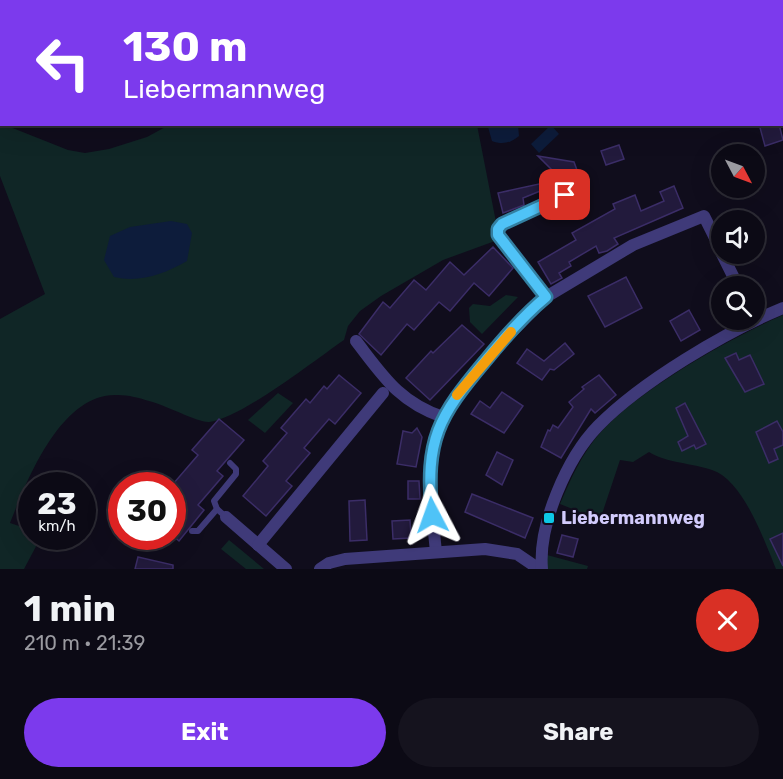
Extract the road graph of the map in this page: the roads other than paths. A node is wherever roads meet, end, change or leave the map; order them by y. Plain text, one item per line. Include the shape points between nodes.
1 (565, 195) dead end
2 (711, 230) edge
3 (546, 297) junction
4 (783, 308) edge
5 (765, 315) edge
6 (738, 330) edge
7 (356, 341) dead end
8 (383, 393) dead end
9 (443, 417) junction
10 (230, 463) dead end
11 (221, 513) junction
12 (192, 531) dead end
13 (543, 538) junction
14 (258, 544) junction
15 (436, 552) junction
16 (517, 554) junction
17 (286, 569) edge
18 (320, 569) edge
19 (540, 569) edge

1 - 3 street via 498,229 498,235
2 - 3 street via 704,216 633,245
3 - 9 street via 494,350
4 - 5 street
6 - 13 street via 669,372 597,428 564,478
7 - 9 street via 397,393
8 - 14 street
9 - 15 street via 429,476
10 - 11 lane via 237,471 214,501
11 - 12 lane via 198,531
11 - 14 street
13 - 16 street
13 - 19 street
14 - 17 street
15 - 16 street via 484,549
15 - 18 street via 345,559
16 - 19 street

